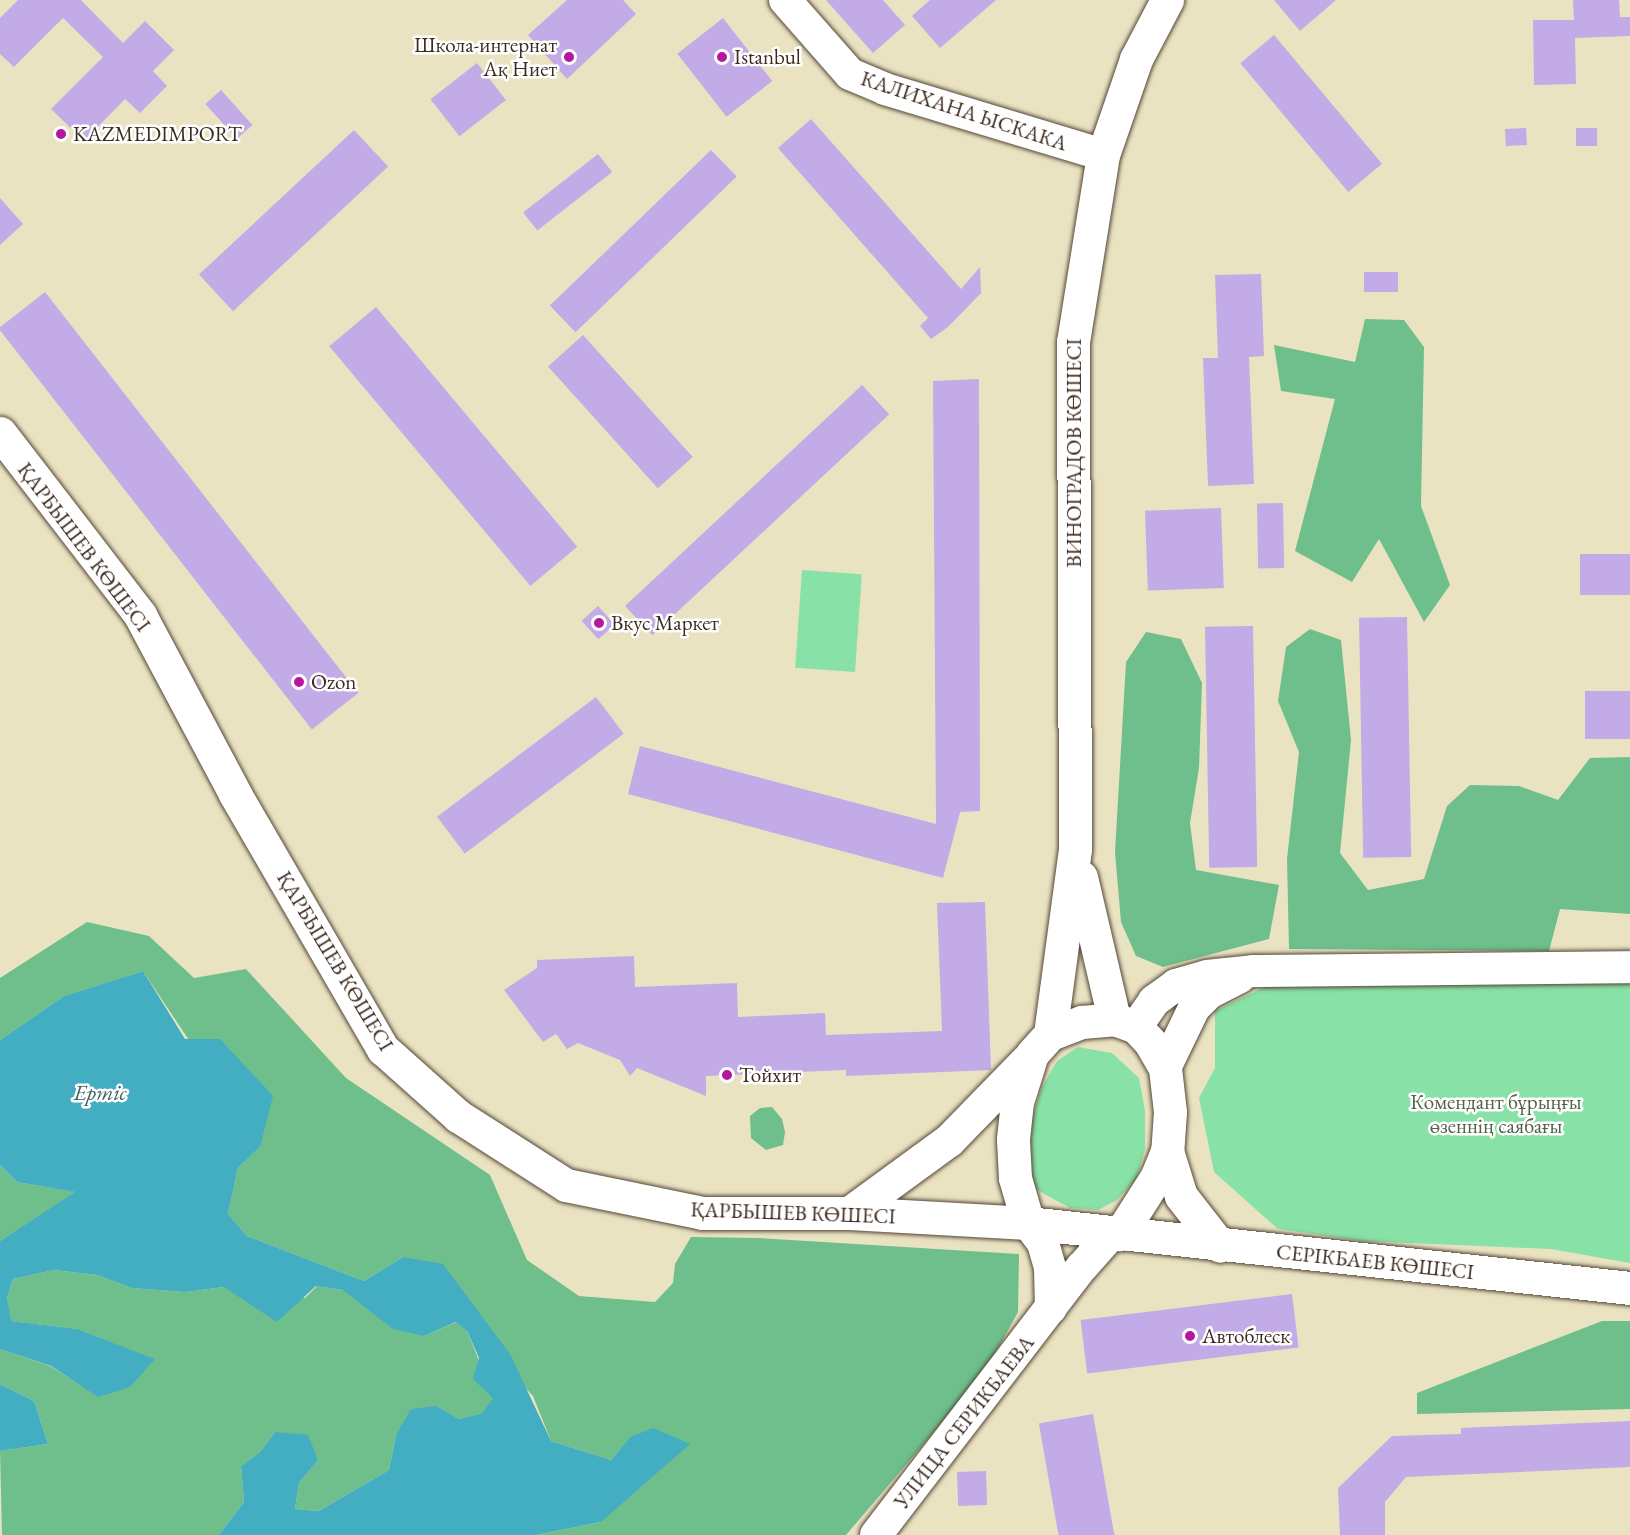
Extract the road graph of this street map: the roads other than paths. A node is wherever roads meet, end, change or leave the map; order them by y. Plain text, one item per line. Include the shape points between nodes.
1 (785, 0) edge
2 (1167, 0) edge
3 (1103, 155) junction
4 (0, 433) edge
5 (1075, 849) junction
6 (1630, 967) edge
7 (1253, 971) junction
8 (1125, 1023) junction
9 (1041, 1044) junction
10 (1165, 1068) junction
11 (1167, 1151) junction
12 (849, 1213) junction
13 (1028, 1222) junction
14 (1117, 1233) junction
15 (1220, 1246) junction
16 (1630, 1287) edge
17 (1051, 1308) junction
18 (876, 1535) edge

1 - 3 street, КАЛИХАНА ЫСКАКА via 849,74 885,89
2 - 3 main road, ВИНОГРАДОВ КӨШЕСІ via 1136,59
3 - 5 main road, ВИНОГРАДОВ КӨШЕСІ via 1073,342
4 - 12 main road, ҚАРБЫШЕВ КӨШЕСІ via 140,615 235,794 382,1049 458,1116 566,1185 702,1213
5 - 8 main road
5 - 9 main road
6 - 7 street
7 - 8 street via 1207,976 1176,985
7 - 10 street via 1209,993 1194,1008
8 - 9 main road via 1082,1022
8 - 10 main road
9 - 12 main road via 950,1140
9 - 13 main road via 1017,1102 1013,1139 1015,1178
10 - 11 main road via 1170,1112
11 - 14 main road via 1142,1205
11 - 15 main road via 1181,1196
12 - 13 main road, ҚАРБЫШЕВ КӨШЕСІ
13 - 14 main road, ҚАРБЫШЕВ КӨШЕСІ
13 - 17 street via 1043,1243 1050,1268
14 - 15 main road, СЕРІКБАЕВ КӨШЕСІ
14 - 17 street, УЛИЦА СЕРИКБАЕВА
15 - 16 main road, СЕРІКБАЕВ КӨШЕСІ
17 - 18 street, УЛИЦА СЕРИКБАЕВА

